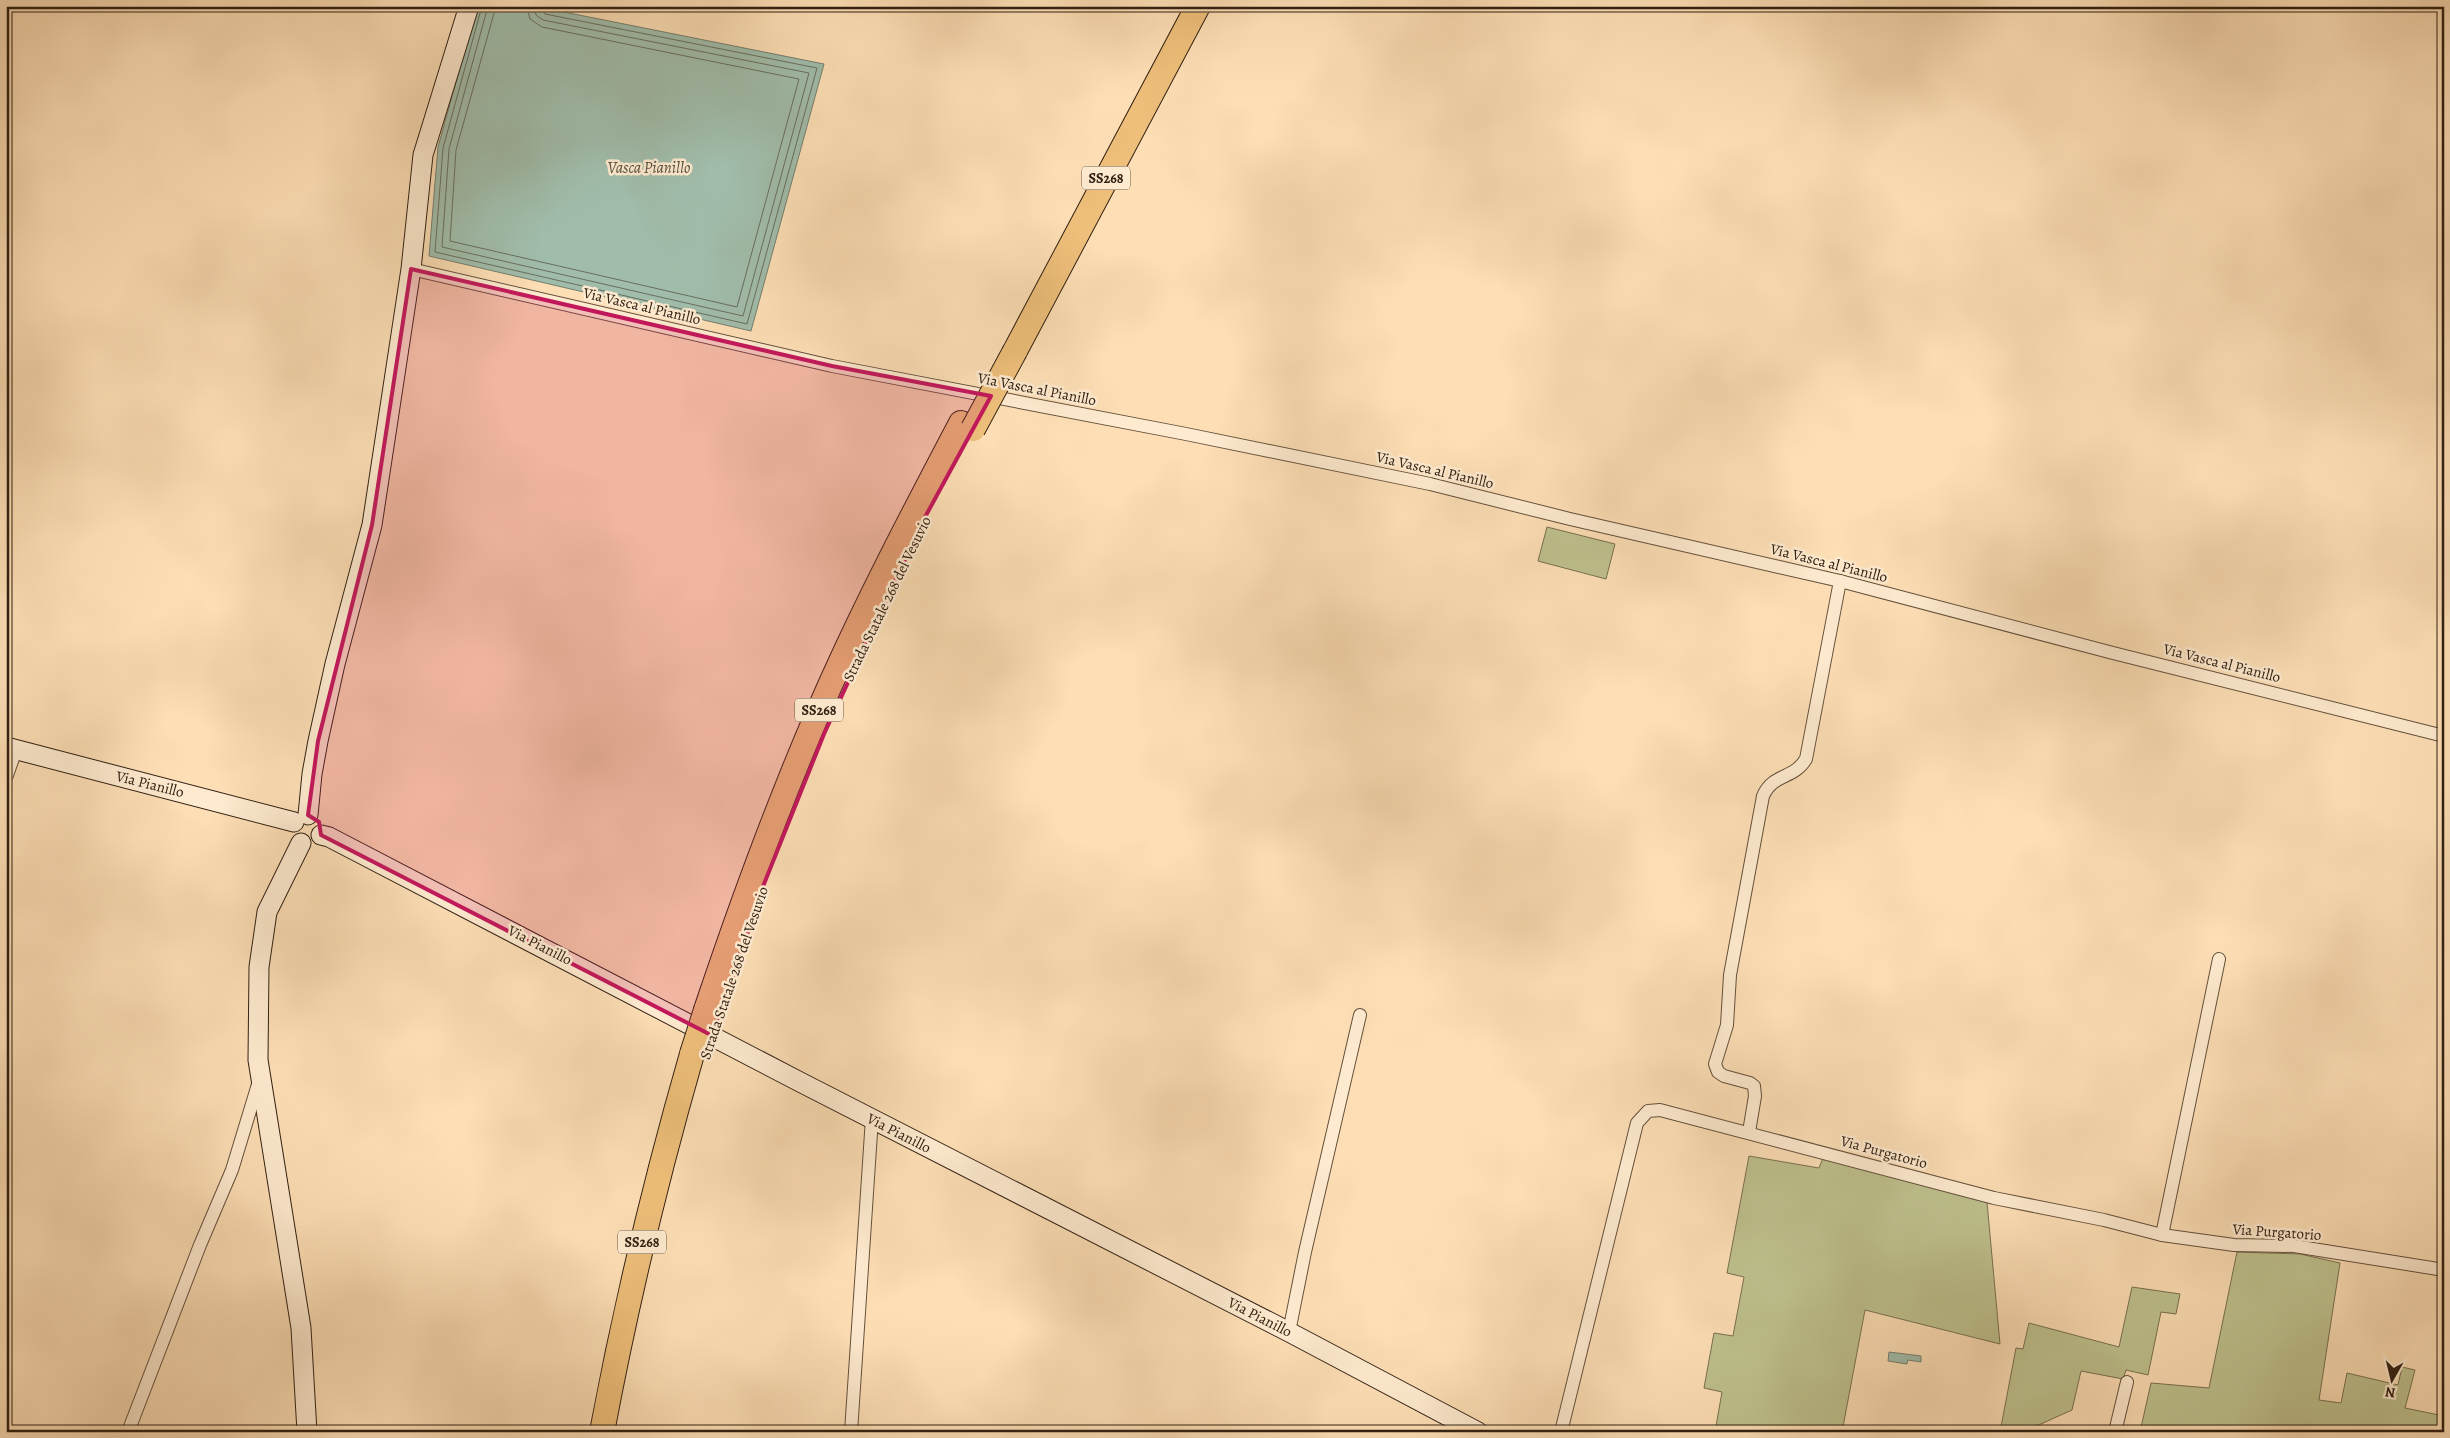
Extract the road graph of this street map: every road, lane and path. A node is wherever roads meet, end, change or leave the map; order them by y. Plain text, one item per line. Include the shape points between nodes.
1 (469, 6) edge
2 (1183, 6) edge
3 (1198, 6) edge
4 (411, 269) junction
5 (1009, 348) junction
6 (1840, 581) junction
7 (2444, 736) edge
8 (11, 748) edge
9 (6, 778) edge
10 (301, 819) junction
11 (321, 835) junction
12 (301, 843) junction
13 (2219, 959) dead end
14 (1360, 1016) dead end
15 (699, 1057) junction
16 (260, 1077) junction
17 (872, 1118) junction
18 (1749, 1132) junction
19 (2162, 1235) junction
20 (2444, 1270) edge
21 (1289, 1332) junction
22 (2127, 1382) dead end
23 (128, 1432) edge
24 (307, 1432) edge
25 (602, 1432) edge
26 (616, 1432) edge
27 (851, 1432) edge
28 (1478, 1432) edge
29 (1562, 1432) edge
30 (2115, 1432) edge

1 - 4 street via 423,155
2 - 5 highway, Strada Statale 268 del Vesuvio / SS268
3 - 5 highway, Strada Statale 268 del Vesuvio / SS268
4 - 6 street, Via Vasca al Pianillo via 832,366 1430,484
4 - 10 street via 372,525 335,664
5 - 15 highway, Strada Statale 268 del Vesuvio / SS268 via 876,587 811,728 751,879
6 - 7 street, Via Vasca al Pianillo
6 - 18 street via 1806,759 1800,768 1772,782 1763,796 1730,975 1727,1025 1715,1064 1724,1076 1754,1086
8 - 9 street
8 - 10 street, Via Pianillo
10 - 11 street via 319,822
10 - 12 street via 293,836
11 - 12 street via 315,842
11 - 17 street, Via Pianillo
12 - 16 street via 267,912 259,967 257,1014
13 - 19 street
14 - 21 street
15 - 25 highway, Strada Statale 268 del Vesuvio / SS268 via 655,1185
15 - 26 highway, Strada Statale 268 del Vesuvio / SS268 via 646,1282
16 - 23 street via 232,1170
16 - 24 street via 301,1328
17 - 21 street, Via Pianillo
17 - 27 street
18 - 19 street, Via Purgatorio via 1994,1198
18 - 29 street, Via Purgatorio via 1660,1110 1648,1111 1637,1123
19 - 20 street, Via Purgatorio via 2234,1245 2294,1246
21 - 28 street, Via Pianillo
22 - 30 street

